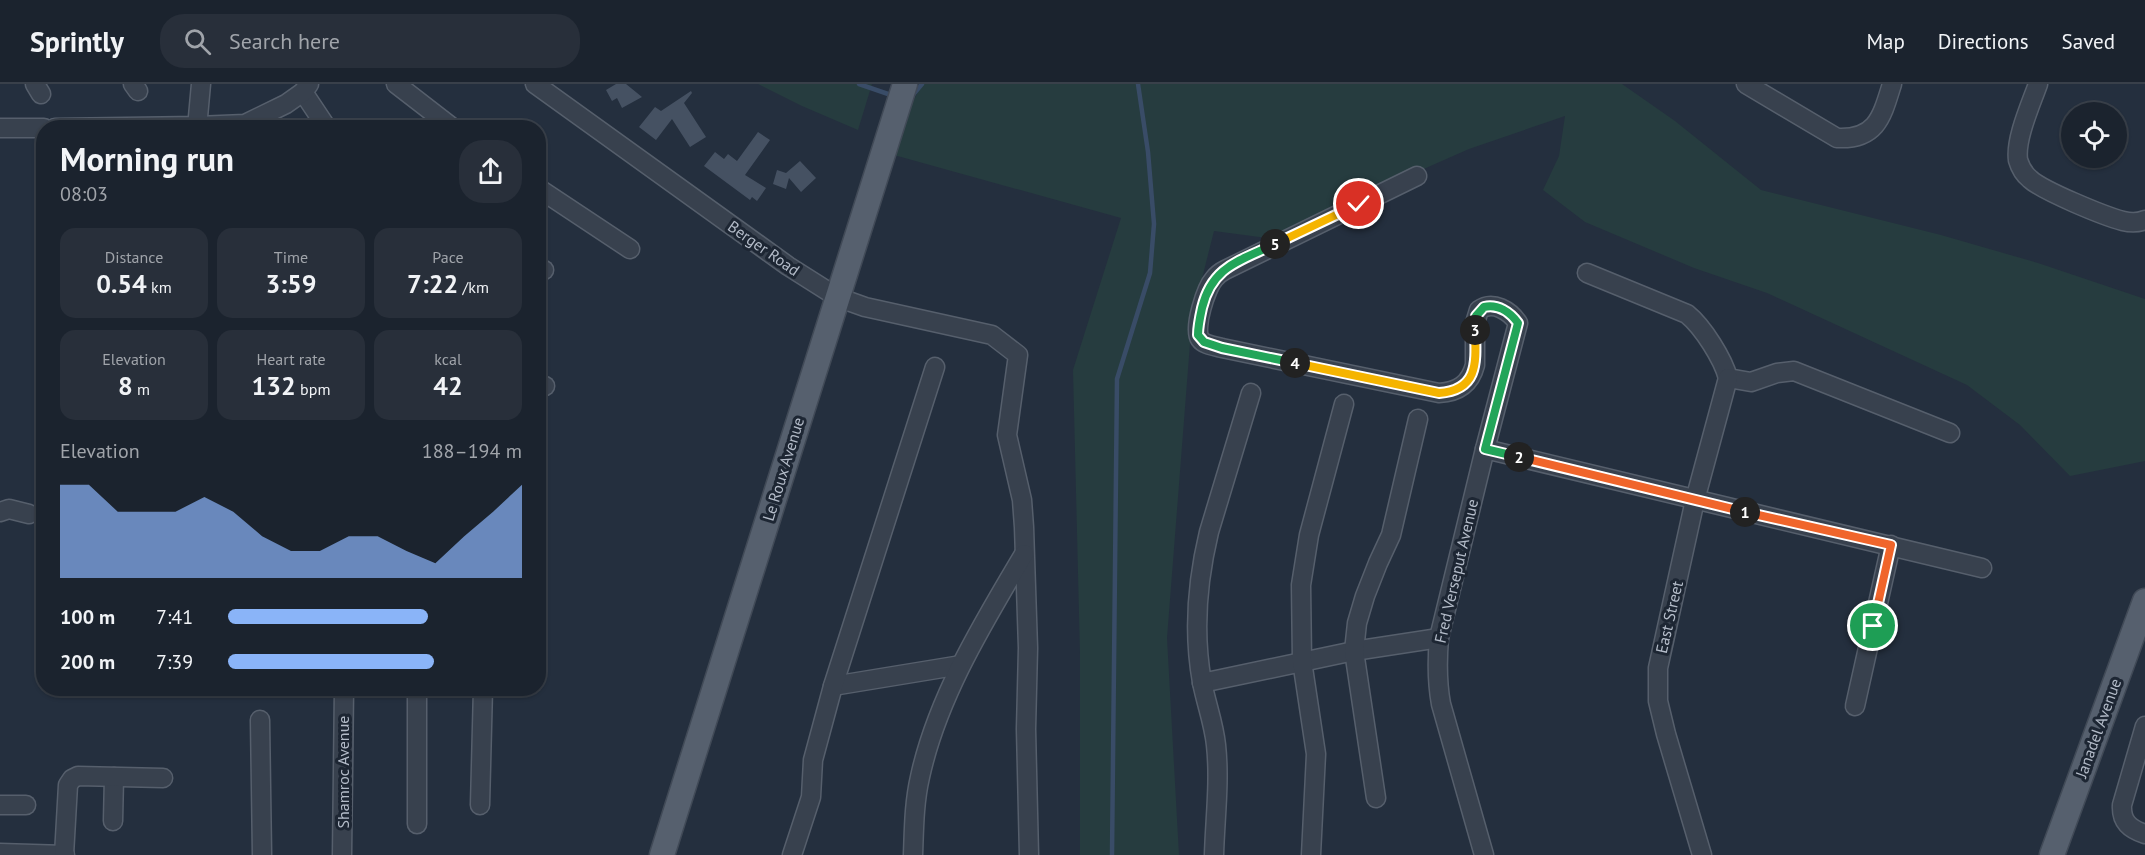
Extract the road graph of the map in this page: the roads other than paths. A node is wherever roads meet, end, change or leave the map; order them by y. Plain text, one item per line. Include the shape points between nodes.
1 (201, 84) edge
2 (396, 84) edge
3 (535, 84) edge
4 (905, 84) edge
5 (1892, 84) edge
6 (2037, 84) edge
7 (1758, 87) edge
8 (306, 88) edge
9 (198, 120) edge
10 (254, 120) edge
11 (323, 120) edge
12 (443, 120) edge
13 (0, 128) edge
14 (36, 128) edge
15 (1417, 176) dead end
16 (546, 193) edge
17 (2145, 220) edge
18 (630, 249) dead end
19 (1587, 273) dead end
20 (837, 297) junction
21 (935, 367) dead end
22 (1728, 378) junction
23 (1251, 393) dead end
24 (1344, 404) dead end
25 (1418, 419) dead end
26 (1950, 434) dead end
27 (1485, 449) junction
28 (1695, 500) junction
29 (0, 512) edge
30 (29, 514) dead end
31 (1891, 545) junction
32 (1024, 554) junction
33 (1982, 568) dead end
34 (2145, 601) edge
35 (1439, 639) junction
36 (1354, 651) junction
37 (1302, 661) junction
38 (961, 664) junction
39 (1202, 683) junction
40 (832, 686) junction
41 (344, 696) edge
42 (417, 696) edge
43 (483, 696) edge
44 (1855, 706) dead end
45 (260, 720) dead end
46 (2145, 726) edge
47 (114, 777) junction
48 (163, 778) dead end
49 (1376, 798) dead end
50 (26, 804) dead end
51 (0, 805) edge
52 (480, 805) dead end
53 (113, 821) dead end
54 (417, 824) dead end
55 (2145, 834) edge
56 (0, 853) edge
57 (64, 855) edge
58 (262, 855) edge
59 (342, 855) edge
60 (662, 855) edge
61 (792, 855) edge
62 (913, 855) edge
63 (1029, 855) edge
64 (1214, 855) edge
65 (1311, 855) edge
66 (1484, 855) edge
67 (1702, 855) edge
68 (2052, 855) edge

1 - 9 street
2 - 12 street
3 - 20 street, Berger Road
4 - 20 main road, Le Roux Avenue
5 - 7 street via 1883,114 1873,129 1845,139 1837,138
6 - 17 street via 2018,146 2023,172 2031,181 2066,198 2124,221
8 - 10 street via 286,105
8 - 11 street
13 - 14 street
15 - 27 street, Fred Verseput Avenue via 1225,270 1215,278 1205,297 1199,338 1228,349 1439,393 1461,387 1474,371 1479,310 1498,308 1518,323
16 - 18 street
19 - 22 street via 1687,314 1698,325
20 - 32 street, Berger Road via 865,307 986,333 1018,356 1007,435 1022,500
20 - 60 main road, Le Roux Avenue
21 - 40 street
22 - 26 street via 1751,382 1794,371
22 - 28 street, East Street
23 - 39 street via 1204,554 1196,621
24 - 37 street via 1309,535 1301,585
25 - 36 street via 1391,535 1365,596
27 - 28 street
27 - 35 street, Fred Verseput Avenue
28 - 31 street
28 - 67 street, East Street via 1661,652 1658,701
29 - 30 street via 9,509
31 - 33 street
31 - 44 street
32 - 38 street
32 - 63 street
34 - 68 main road, Janadel Avenue
35 - 36 street
35 - 66 street, Fred Verseput Avenue via 1439,695
36 - 37 street
36 - 49 street
37 - 39 street
37 - 65 street via 1316,754
38 - 40 street
38 - 62 street via 925,758 916,799
39 - 64 street via 1217,756
40 - 61 street via 813,760 811,797
41 - 59 street, Shamroc Avenue
42 - 54 street
43 - 52 street
45 - 58 street
46 - 55 street via 2122,805 2127,825
47 - 48 street
47 - 53 street
47 - 57 street via 78,776 68,785
50 - 51 street
56 - 57 street

